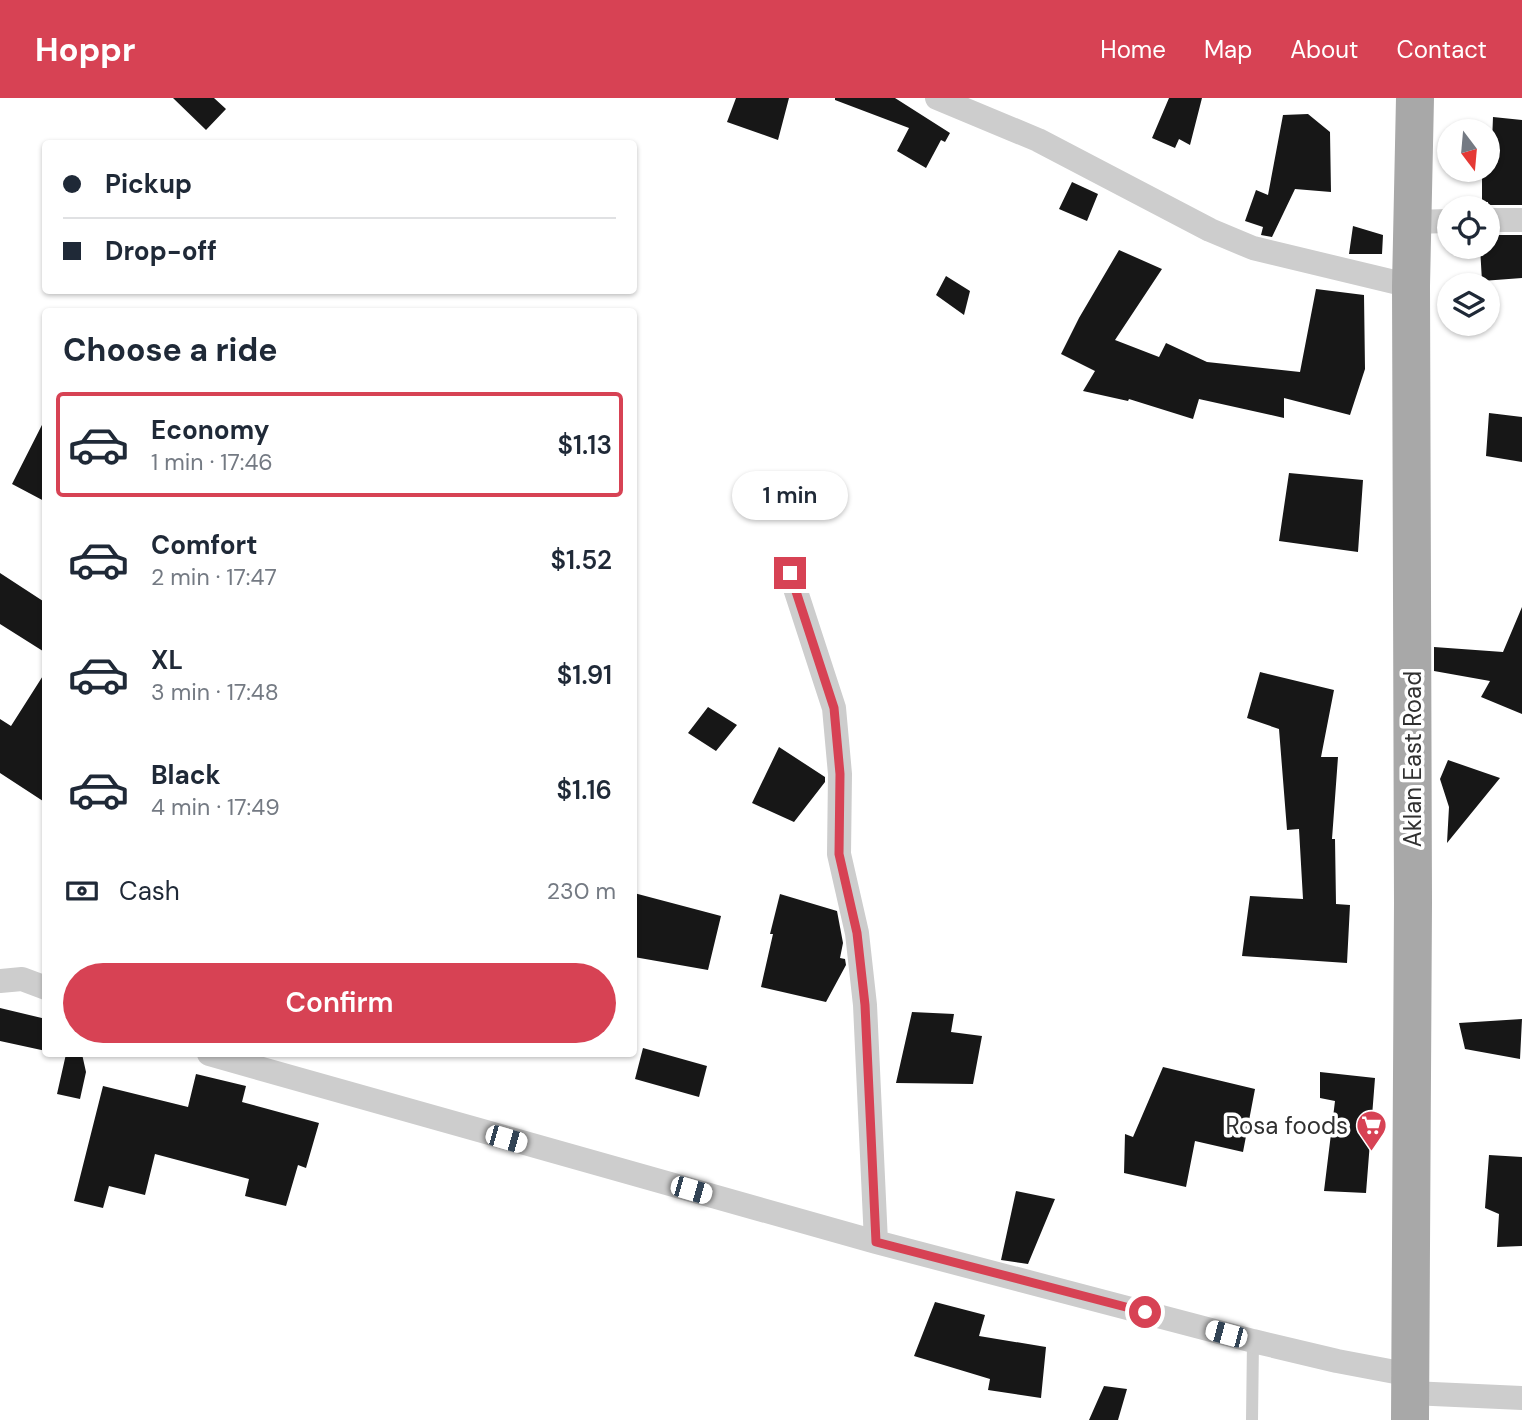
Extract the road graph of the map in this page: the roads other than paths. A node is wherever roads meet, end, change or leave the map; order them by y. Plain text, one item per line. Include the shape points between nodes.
1 (937, 98) edge
2 (1415, 98) edge
3 (1500, 220) edge
4 (1522, 220) edge
5 (1431, 222) edge
6 (1411, 286) junction
7 (790, 573) dead end
8 (0, 981) edge
9 (42, 986) edge
10 (220, 1057) edge
11 (876, 1242) junction
12 (1253, 1341) junction
13 (1410, 1396) edge
14 (1522, 1398) edge
15 (1251, 1420) edge

1 - 6 street via 1038,140 1209,230 1253,248
2 - 5 main road, Aklan East Road
3 - 4 street
5 - 6 main road, Aklan East Road
6 - 13 main road, Aklan East Road
7 - 11 street via 834,708 840,774 839,854 857,933 865,1005
8 - 9 street via 22,979
10 - 11 street
11 - 12 street
12 - 13 street via 1338,1361
12 - 15 lane
13 - 14 street

